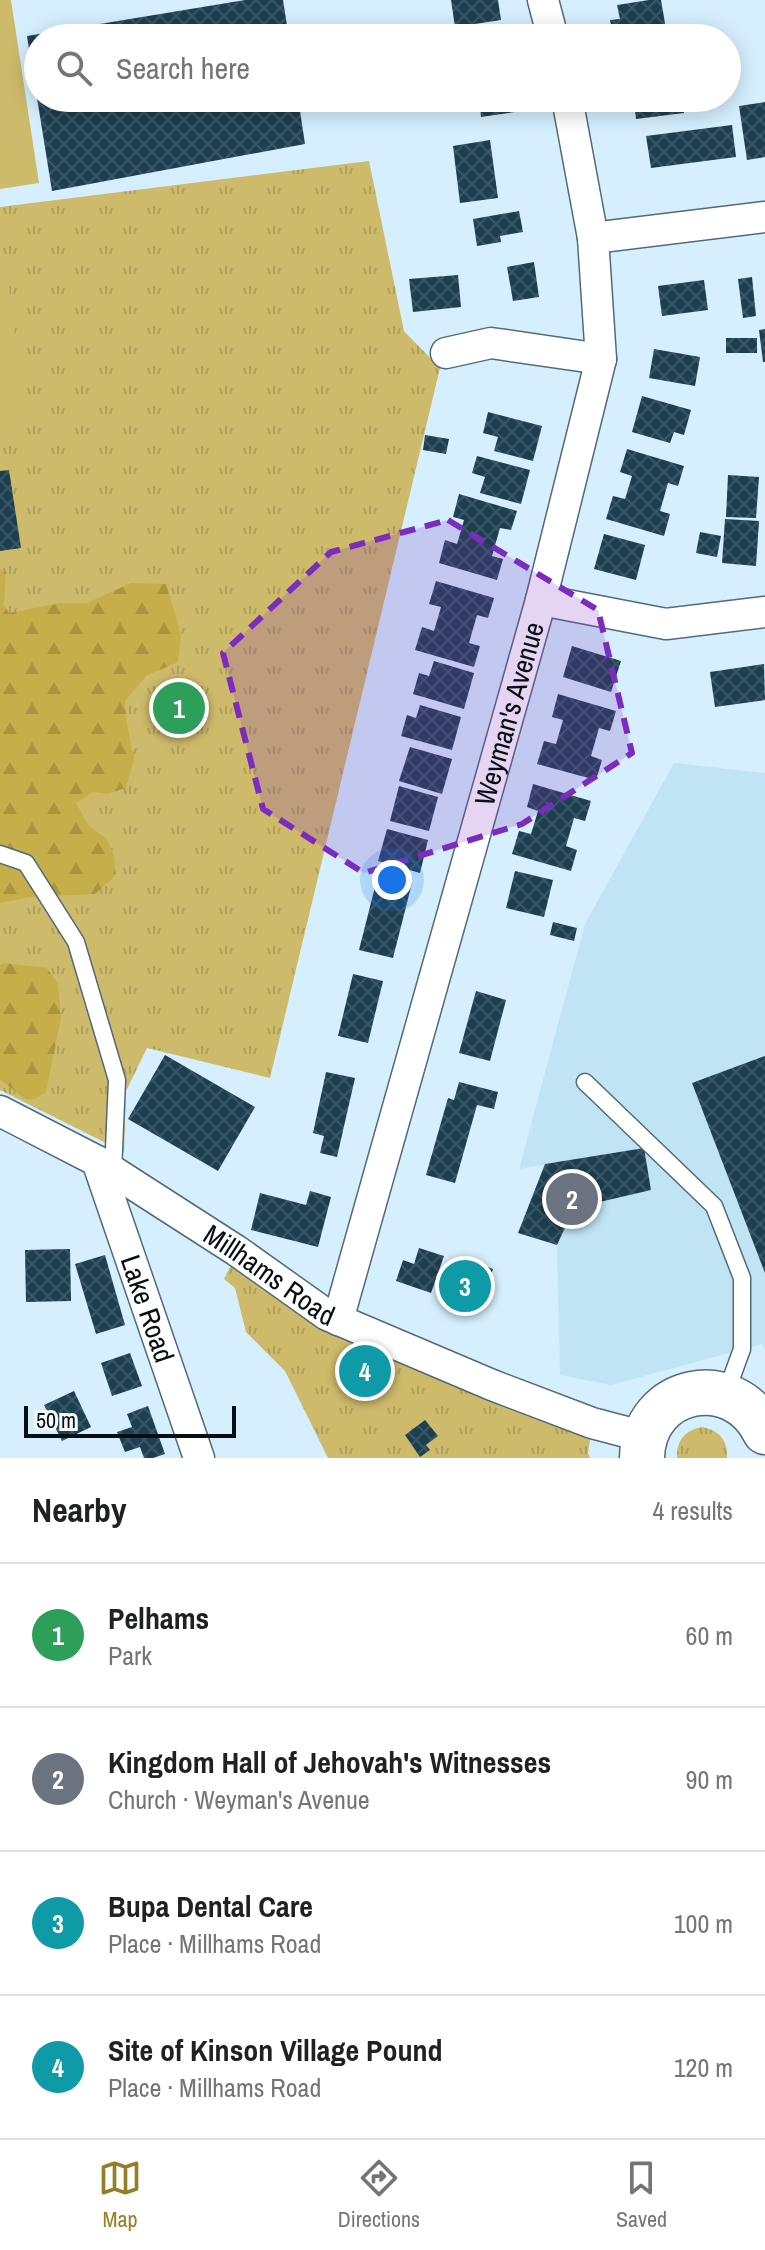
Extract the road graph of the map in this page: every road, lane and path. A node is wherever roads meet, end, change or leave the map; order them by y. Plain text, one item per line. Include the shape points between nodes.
1 (543, 0) edge
2 (549, 24) edge
3 (570, 112) edge
4 (765, 217) edge
5 (593, 238) junction
6 (446, 353) dead end
7 (601, 359) junction
8 (541, 600) junction
9 (765, 612) edge
10 (0, 854) edge
11 (585, 1082) dead end
12 (0, 1111) edge
13 (105, 1166) junction
14 (338, 1320) junction
15 (726, 1395) junction
16 (765, 1432) edge
17 (643, 1448) edge
18 (199, 1458) edge

1 - 2 street
3 - 5 street, Weyman's Avenue
4 - 5 street
5 - 7 street, Weyman's Avenue
6 - 7 street via 491,343
7 - 8 street, Weyman's Avenue
8 - 9 street via 666,624
8 - 14 street, Weyman's Avenue
10 - 13 lane via 26,863 76,942 117,1080
11 - 15 lane via 714,1206 742,1278 742,1349
12 - 13 street, Millhams Road
13 - 14 street, Millhams Road
13 - 18 street, Lake Road
14 - 17 street, Millhams Road
15 - 16 main road via 744,1404
15 - 17 main road via 692,1393 676,1399 652,1422

